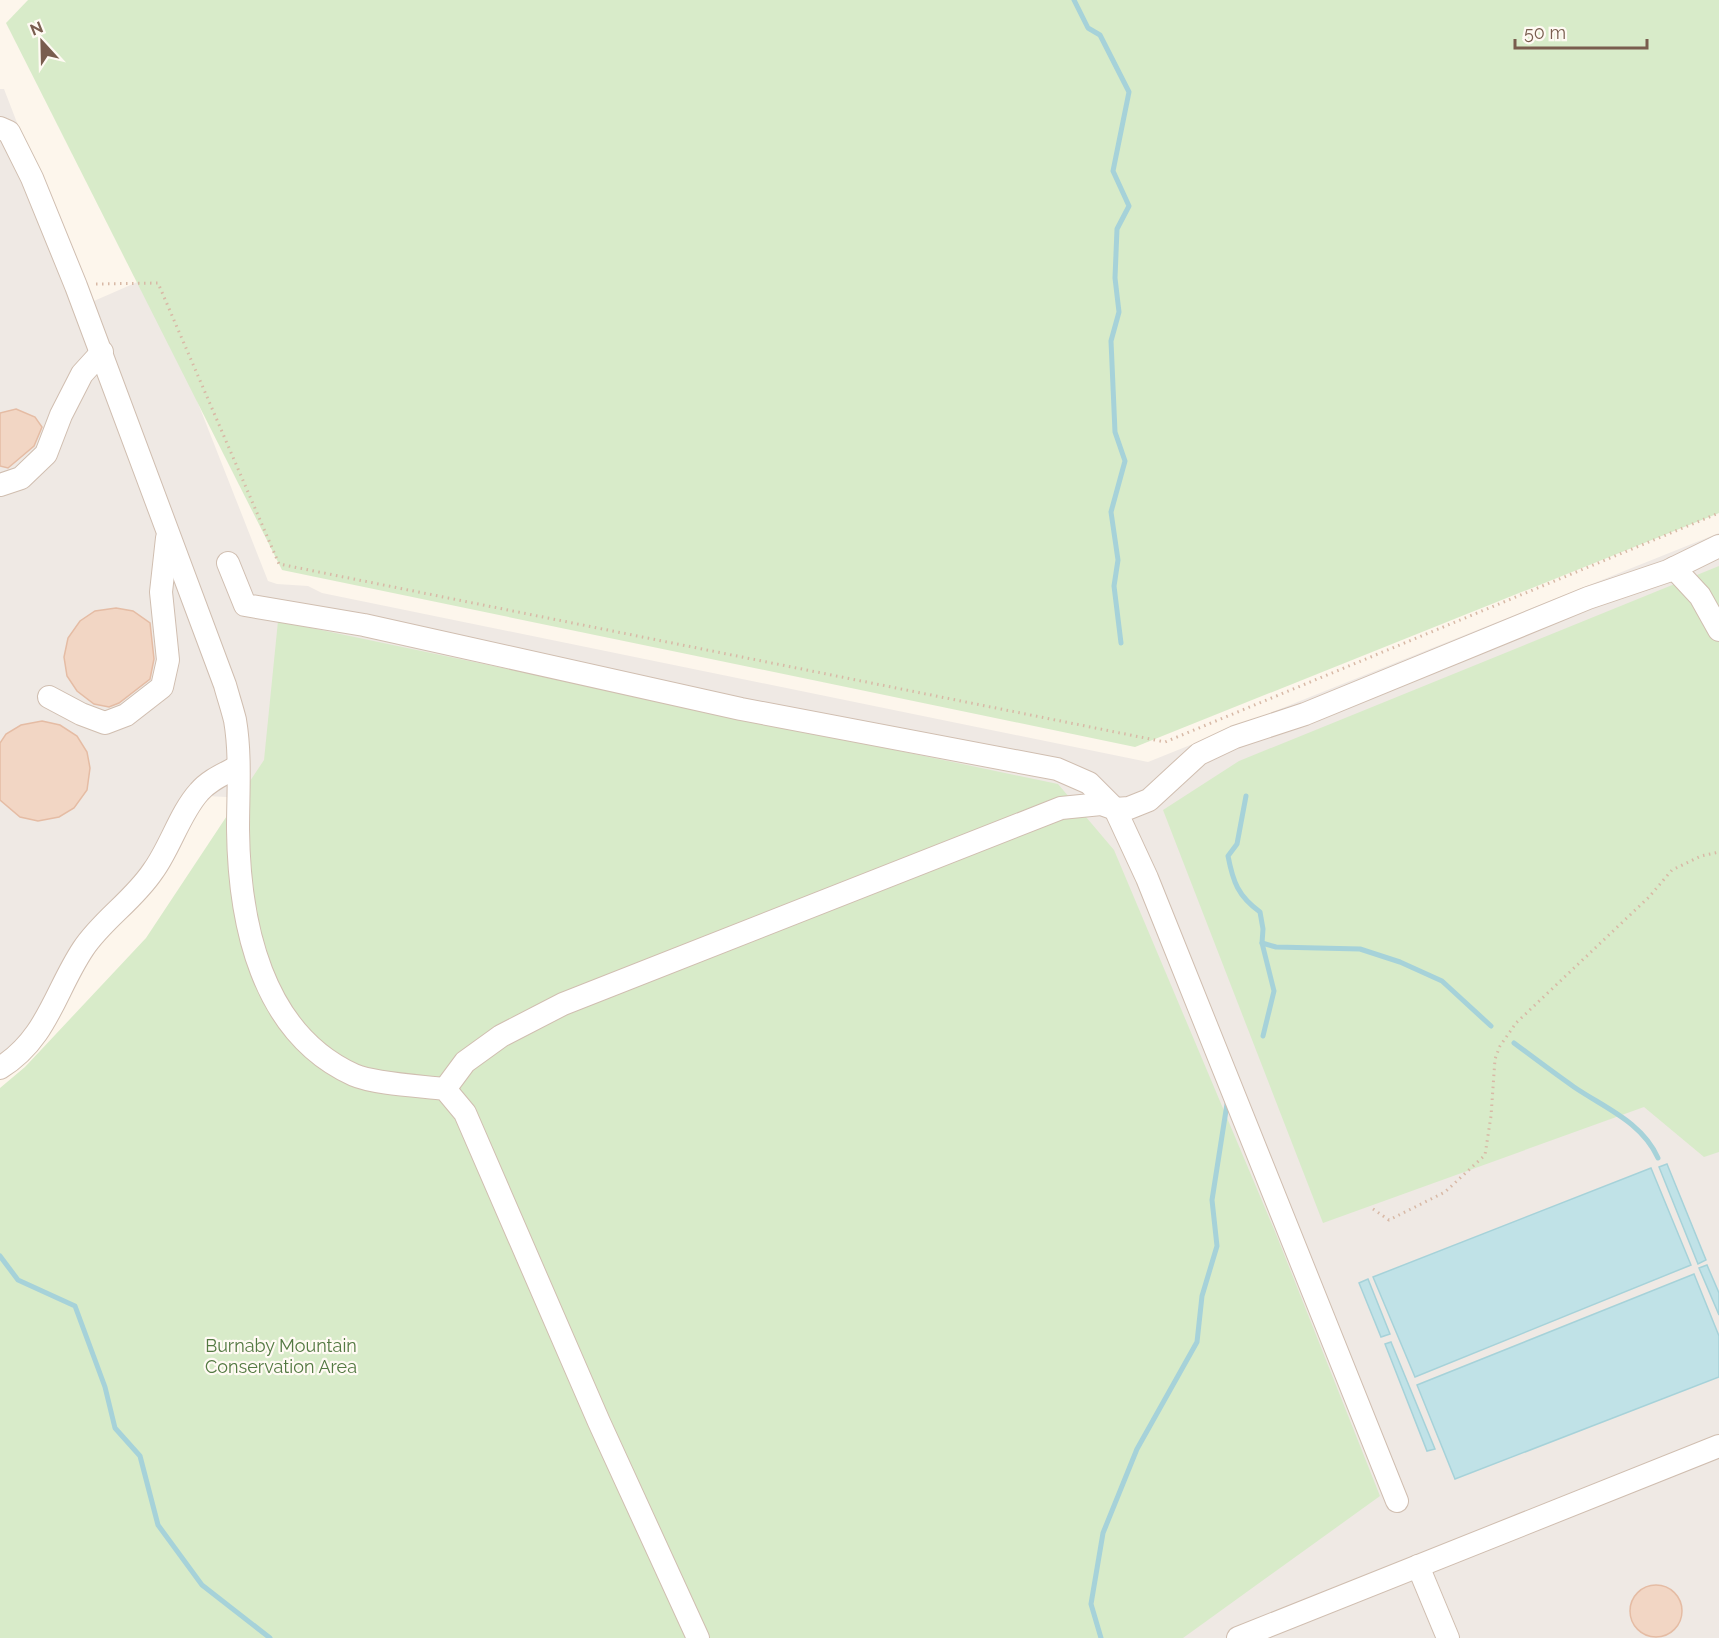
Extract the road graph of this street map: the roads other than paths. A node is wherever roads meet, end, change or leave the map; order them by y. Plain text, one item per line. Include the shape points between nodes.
1 (0, 128) edge
2 (102, 352) junction
3 (0, 485) edge
4 (168, 533) junction
5 (1719, 546) edge
6 (228, 563) dead end
7 (1674, 568) junction
8 (1719, 630) edge
9 (49, 697) dead end
10 (237, 767) junction
11 (1115, 809) junction
12 (0, 1068) edge
13 (444, 1089) junction
14 (1719, 1446) edge
15 (1396, 1501) dead end
16 (1418, 1566) junction
17 (698, 1638) edge
18 (1238, 1638) edge
19 (1448, 1638) edge

1 - 2 lane via 9,132 32,178
2 - 3 lane via 82,374 46,454 21,478
2 - 4 lane
4 - 9 lane via 161,592 168,660 162,687 126,714 105,723
4 - 10 lane via 225,685 235,721
5 - 7 lane
6 - 11 lane via 245,605 364,625 741,709 1057,769 1089,783
7 - 8 lane via 1700,596
7 - 11 lane via 1588,598 1305,714 1235,737 1199,754 1149,800
10 - 12 lane via 198,792 153,871 83,949 38,1032
10 - 13 lane via 238,832 250,936 256,961 276,1004 308,1043 356,1076
11 - 13 lane via 1101,804 1061,808 563,1004 501,1036 465,1062
11 - 15 lane via 1165,921
13 - 17 lane via 465,1113
14 - 16 lane
16 - 18 lane
16 - 19 lane

